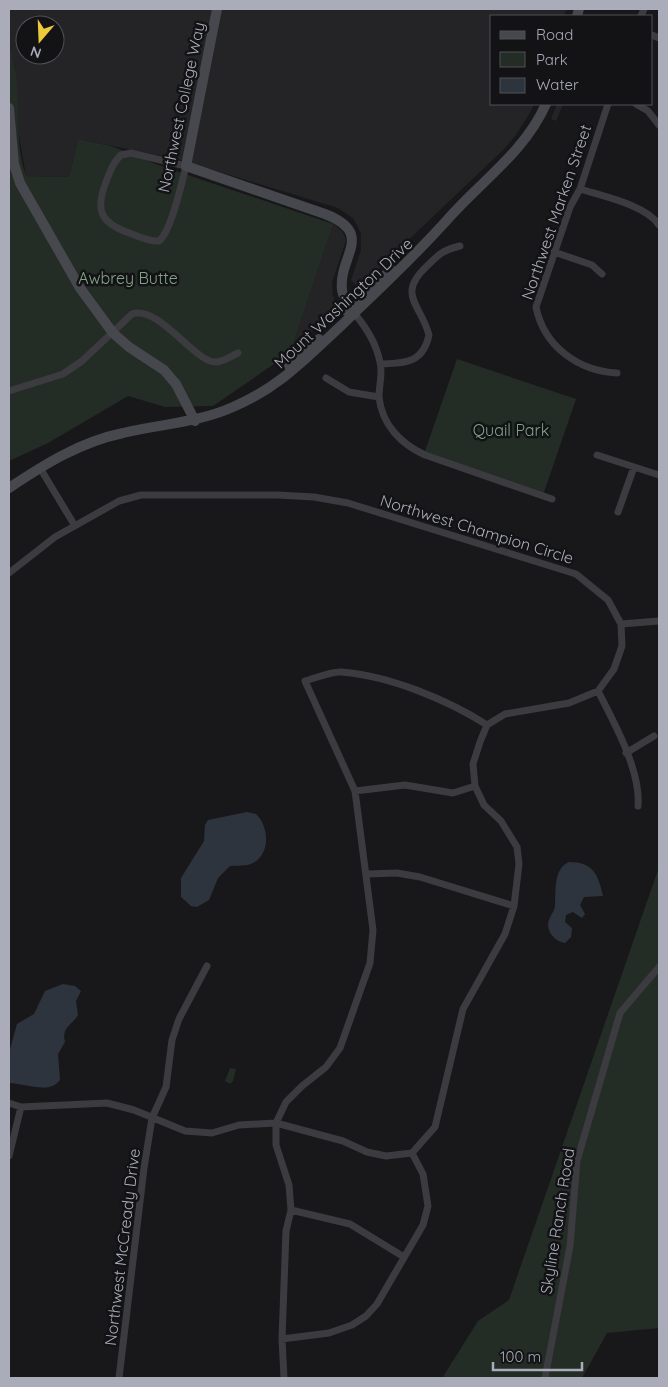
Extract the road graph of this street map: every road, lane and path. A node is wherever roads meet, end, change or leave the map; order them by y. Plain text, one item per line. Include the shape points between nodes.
1 (217, 9) edge
2 (545, 105) edge
3 (608, 105) edge
4 (638, 105) edge
5 (9, 108) edge
6 (659, 125) edge
7 (9, 128) edge
8 (186, 166) junction
9 (580, 189) junction
10 (659, 225) edge
11 (460, 246) dead end
12 (554, 252) junction
13 (602, 274) dead end
14 (353, 311) junction
15 (113, 333) junction
16 (238, 354) dead end
17 (381, 364) junction
18 (617, 373) dead end
19 (326, 378) dead end
20 (9, 391) edge
21 (379, 397) junction
22 (195, 421) junction
23 (597, 455) dead end
24 (634, 466) junction
25 (40, 468) junction
26 (659, 475) edge
27 (9, 488) edge
28 (552, 499) dead end
29 (618, 512) dead end
30 (75, 526) junction
31 (9, 573) edge
32 (659, 621) edge
33 (621, 624) junction
34 (598, 691) junction
35 (488, 725) junction
36 (654, 736) dead end
37 (626, 753) junction
38 (475, 786) junction
39 (355, 791) junction
40 (638, 806) dead end
41 (367, 874) junction
42 (514, 906) junction
43 (207, 966) dead end
44 (659, 967) edge
45 (9, 1103) edge
46 (21, 1107) junction
47 (152, 1118) junction
48 (276, 1123) junction
49 (412, 1153) junction
50 (9, 1156) edge
51 (291, 1210) junction
52 (404, 1257) junction
53 (282, 1339) junction
54 (119, 1378) edge
55 (284, 1378) edge
56 (545, 1378) edge

1 - 8 street, Northwest College Way
2 - 14 street, Mount Washington Drive via 513,156
3 - 9 street, Northwest Marken Street
4 - 6 street via 648,110
5 - 7 street
7 - 15 street via 14,164 25,196 80,288
8 - 8 street, Northwest College Way via 146,155 121,154 113,164 101,195 100,206 107,222 119,230 155,242 162,240
8 - 14 street via 342,222 350,233 352,251 342,290
9 - 10 street via 637,208
9 - 12 street, Northwest Marken Street
11 - 17 street via 444,250 413,281 415,304 429,335 424,350 415,359
12 - 13 street via 592,265
12 - 18 street, Northwest Marken Street via 536,307 546,331 569,358 603,372
14 - 17 street via 375,343
14 - 22 street, Mount Washington Drive via 290,375 262,394
15 - 16 street via 126,318 137,312 146,314 180,336 203,359 216,362
15 - 20 street via 63,374
15 - 22 street via 128,347 164,370 176,384
17 - 21 street
19 - 21 street via 349,392
21 - 28 street via 384,419 411,448
22 - 25 street, Mount Washington Drive via 124,432 96,440
23 - 24 street
24 - 26 street
24 - 29 street
25 - 27 street, Mount Washington Drive
25 - 30 street
30 - 31 street, Northwest Champion Circle via 55,537
30 - 33 street, Northwest Champion Circle via 120,501 141,495 219,493 331,499 576,574 608,600
32 - 33 street
33 - 34 street, Northwest Champion Circle via 622,646 614,669
34 - 35 street via 569,703 505,714
34 - 37 street via 619,730
35 - 38 street via 473,764
35 - 39 street via 459,707 403,685 341,672 305,681
36 - 37 street
37 - 40 street via 639,792
38 - 39 street via 453,793 405,785
38 - 42 street via 484,805 501,821 517,847 520,864
39 - 41 street
41 - 42 street via 397,873 420,877
41 - 48 street via 373,930 370,963 340,1048 326,1068 286,1102
42 - 49 street via 505,934 463,1009 435,1127
43 - 47 street, Northwest McCready Drive via 179,1019 172,1040 166,1088
44 - 56 street, Skyline Ranch Road via 620,1013 577,1161 570,1246
45 - 46 street
46 - 47 street via 107,1103
46 - 50 street
47 - 48 street via 185,1131 212,1133 239,1125
47 - 54 street, Northwest McCready Drive
48 - 49 street via 343,1141 367,1152 386,1156
48 - 51 street via 276,1145 289,1185
49 - 52 street via 423,1174 428,1206 423,1225
51 - 52 street via 350,1224
51 - 53 street via 286,1231
52 - 53 street via 377,1304 366,1316 329,1333
53 - 55 street

